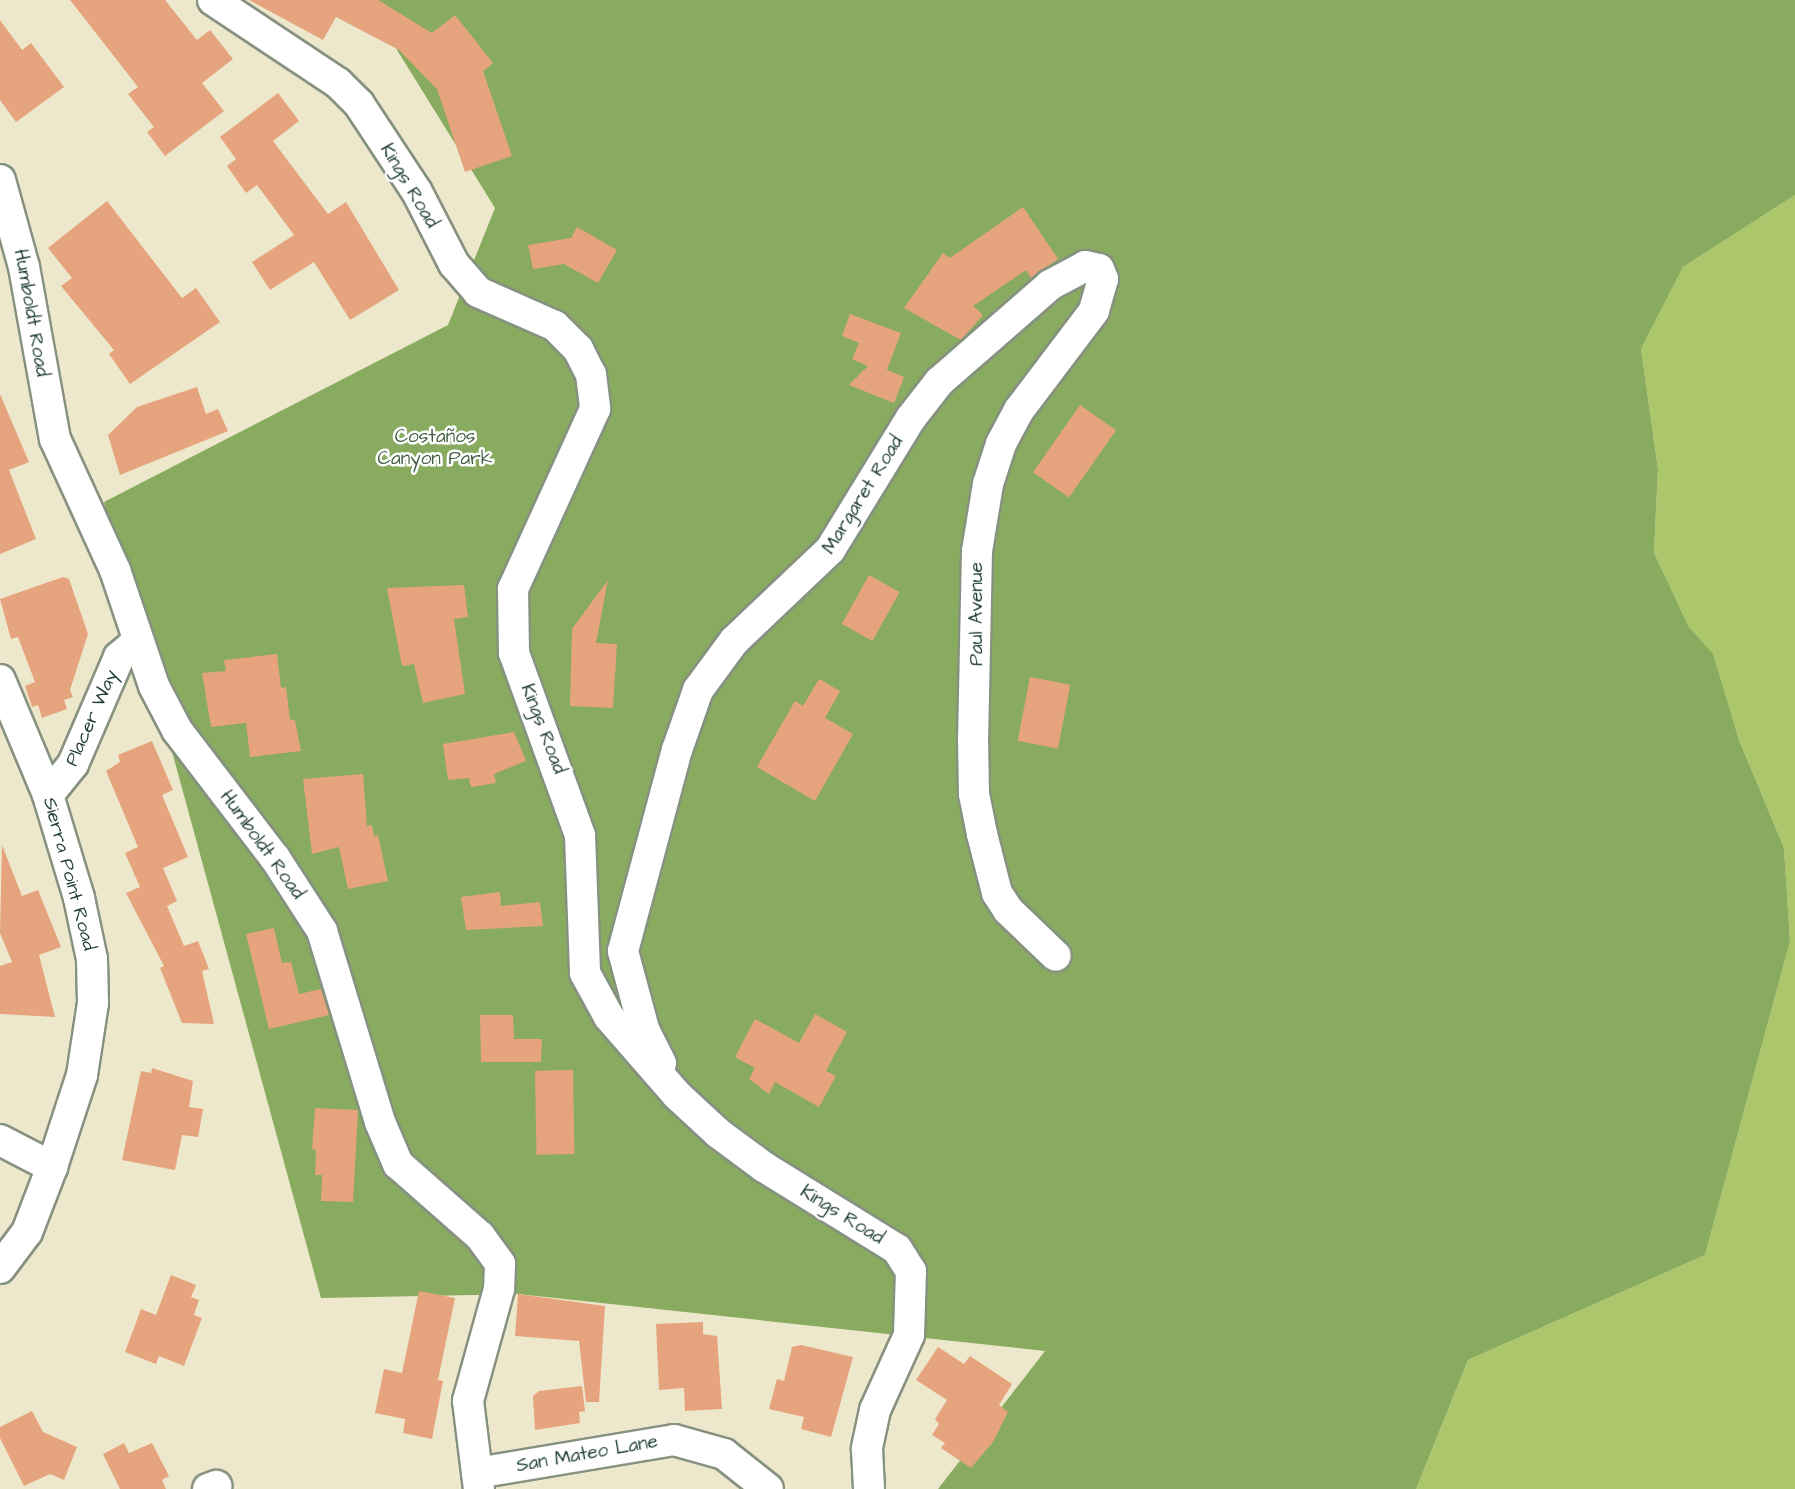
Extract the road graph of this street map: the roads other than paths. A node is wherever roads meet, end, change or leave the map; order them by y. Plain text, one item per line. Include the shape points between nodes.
1 (214, 0) edge
2 (0, 180) edge
3 (1103, 279) joint
4 (138, 642) junction
5 (0, 680) edge
6 (48, 795) junction
7 (1056, 956) dead end
8 (677, 1095) junction
9 (0, 1140) edge
10 (52, 1167) junction
11 (0, 1268) edge
12 (478, 1481) edge
13 (768, 1489) edge
14 (869, 1489) edge

1 - 8 street, Kings Road via 338,83 359,104 417,192 454,264 470,283 478,292 555,326 578,349 591,374 595,409 513,589 514,653 580,835 585,973 608,1017
2 - 4 street, Humboldt Road via 24,267 55,439 115,570
3 - 7 street, Paul Avenue via 1094,311 1019,410 1001,444 988,484 977,551 974,794 996,893
3 - 8 street, Margaret Road via 1099,269 1085,266 1050,285 939,382 911,418 831,550 734,641 698,690 651,840 623,951 644,1028
4 - 6 street, Placer Way via 119,657 73,764
4 - 12 street, Humboldt Road via 177,730 275,858 321,931 377,1113 398,1164 480,1236 500,1264 499,1289 468,1401
5 - 6 street, Sierra Point Road
6 - 10 street, Sierra Point Road via 89,939 93,1003 82,1075
8 - 14 street, Kings Road via 764,1167 897,1249 911,1271 909,1335 875,1410 867,1449
9 - 10 street
10 - 11 street, Sierra Point Road via 27,1232
12 - 13 street, San Mateo Lane via 674,1440 724,1454

